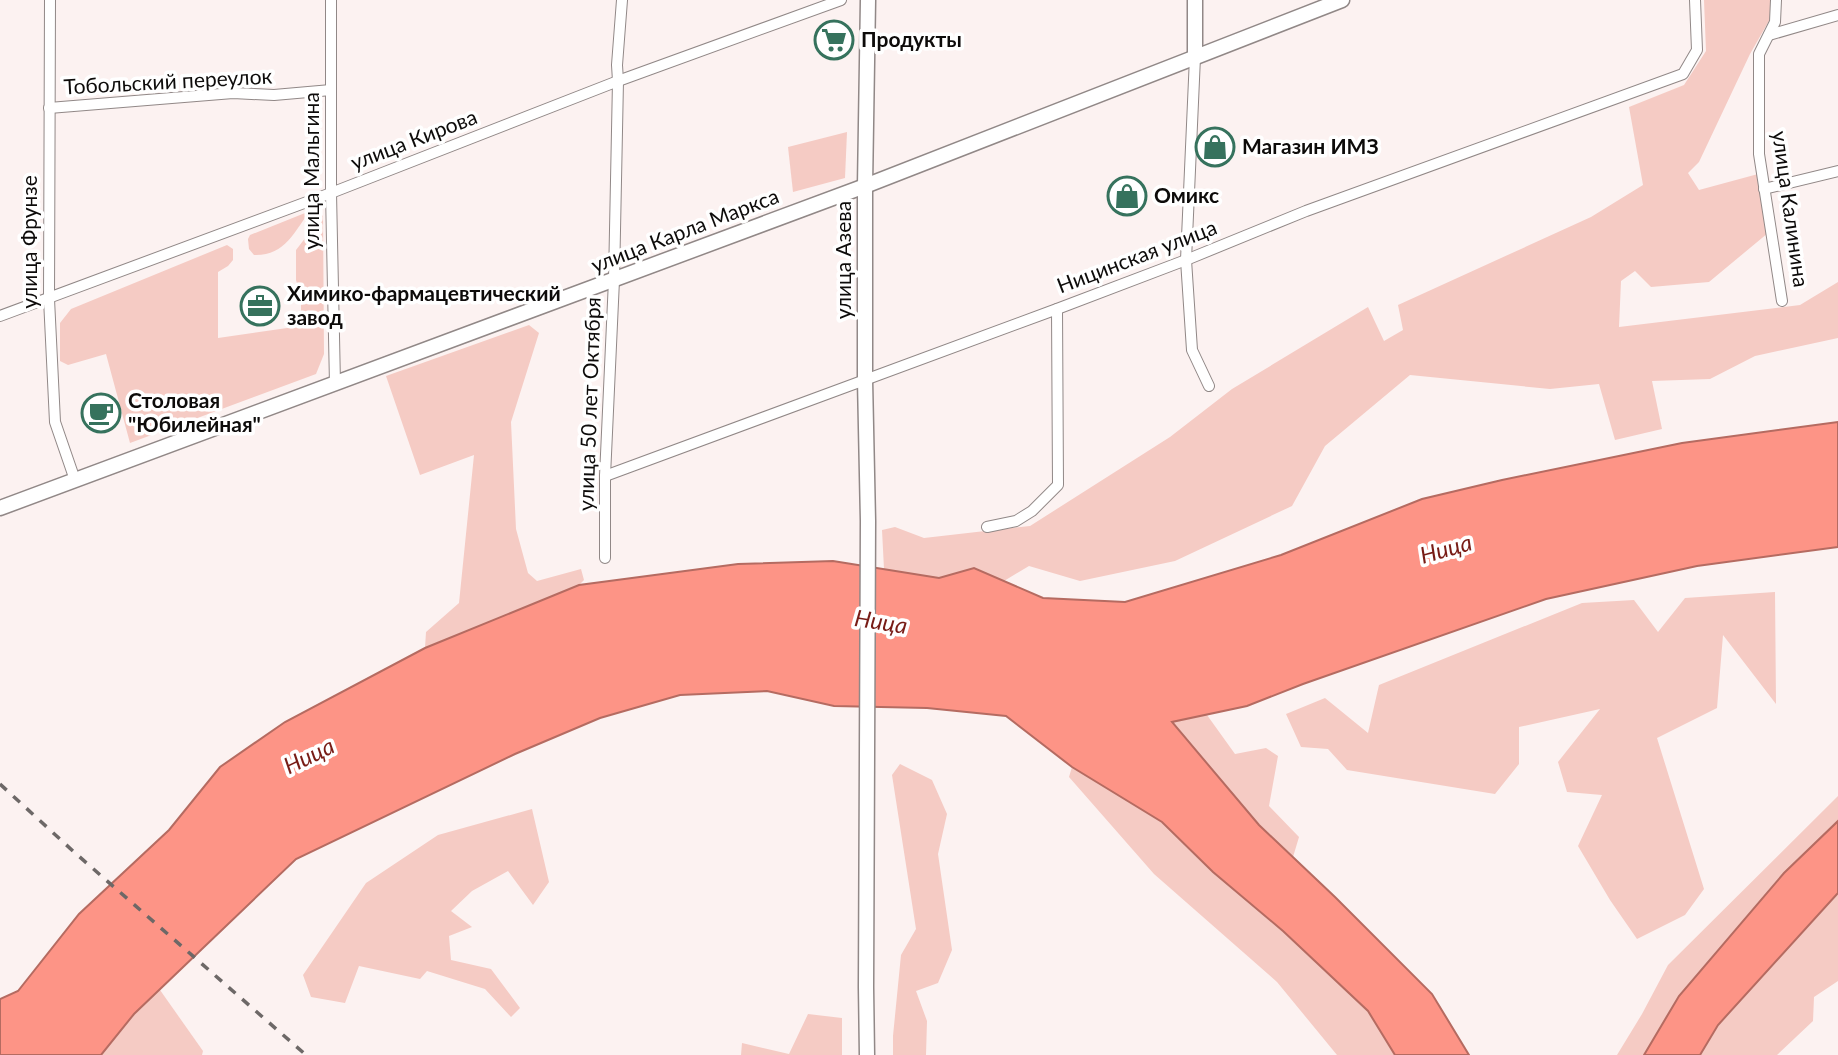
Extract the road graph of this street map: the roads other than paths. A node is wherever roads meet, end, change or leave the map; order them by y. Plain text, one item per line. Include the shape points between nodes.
1 (50, 0) edge
2 (331, 0) edge
3 (622, 0) edge
4 (841, 0) edge
5 (868, 0) edge
6 (1195, 0) edge
7 (1342, 0) edge
8 (1695, 0) edge
9 (1776, 0) edge
10 (1838, 15) edge
11 (1769, 35) junction
12 (1195, 57) junction
13 (618, 81) junction
14 (331, 90) junction
15 (49, 108) junction
16 (1838, 171) edge
17 (865, 186) junction
18 (1764, 189) junction
19 (331, 192) junction
20 (1186, 260) junction
21 (614, 280) junction
22 (49, 299) junction
23 (1783, 301) dead end
24 (1057, 309) junction
25 (0, 316) edge
26 (865, 380) junction
27 (335, 384) junction
28 (1209, 386) dead end
29 (605, 476) junction
30 (75, 480) junction
31 (0, 508) edge
32 (987, 527) dead end
33 (605, 558) dead end
34 (867, 1055) edge

1 - 15 street, улица Фрунзе
2 - 14 street, улица Мальгина
3 - 13 street, улица 50 лет Октября
4 - 13 street, улица Кирова
5 - 17 street, улица Азева
6 - 12 street
7 - 12 street, улица Карла Маркса
8 - 20 street, Ницинская улица via 1697,50 1683,74 1306,211
9 - 11 street, улица Калинина
10 - 11 street
11 - 18 street, улица Калинина via 1759,54 1759,154
12 - 17 street, улица Карла Маркса
12 - 20 street
13 - 19 street, улица Кирова
13 - 21 street, улица 50 лет Октября
14 - 15 street, Тобольский переулок
14 - 19 street, улица Мальгина
15 - 22 street, улица Фрунзе
16 - 18 street
17 - 21 street, улица Карла Маркса
17 - 26 street, улица Азева
18 - 23 street, улица Калинина
19 - 22 street, улица Кирова
19 - 27 street, улица Мальгина
20 - 24 street, Ницинская улица
20 - 28 street via 1192,350
21 - 27 street, улица Карла Маркса
21 - 29 street, улица 50 лет Октября
22 - 25 street, улица Кирова
22 - 30 street, улица Фрунзе via 55,422
24 - 26 street, Ницинская улица
24 - 32 street via 1058,485 1016,521
26 - 29 street, Ницинская улица
26 - 34 street, улица Азева
27 - 30 street, улица Карла Маркса
29 - 33 street, улица 50 лет Октября
30 - 31 street, улица Карла Маркса

